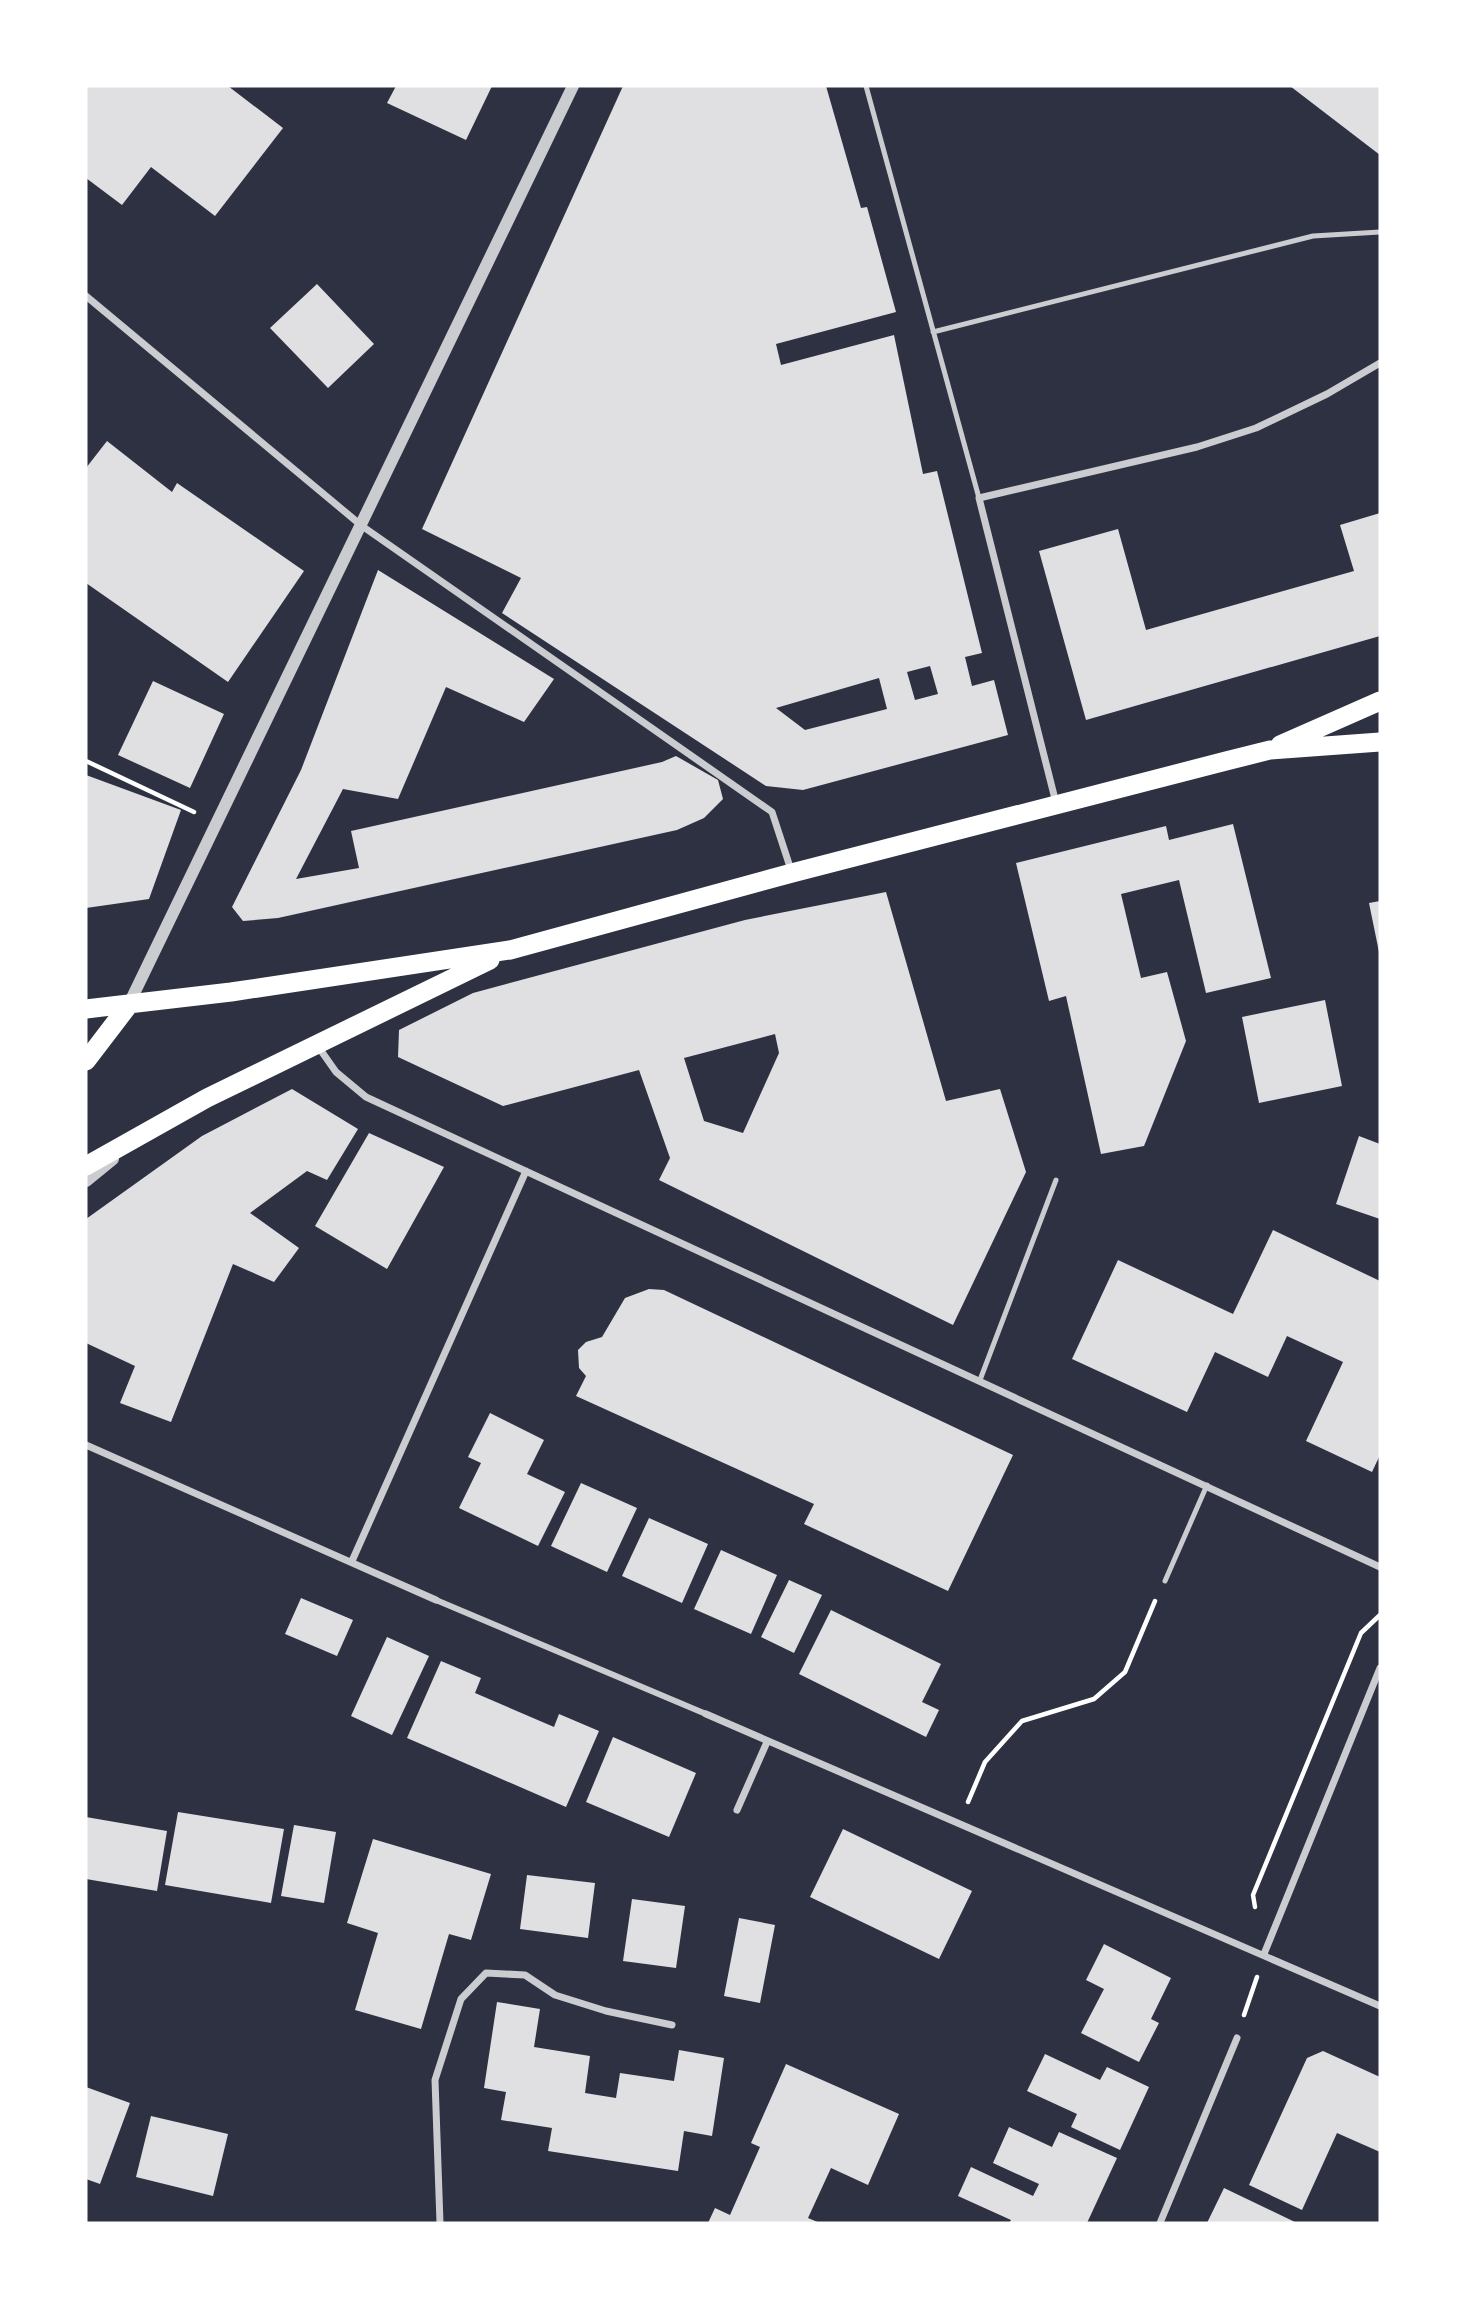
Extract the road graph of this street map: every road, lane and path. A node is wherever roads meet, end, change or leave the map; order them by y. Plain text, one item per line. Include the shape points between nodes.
1 (573, 86) edge
2 (866, 86) edge
3 (1380, 232) edge
4 (86, 296) edge
5 (933, 332) junction
6 (1380, 363) edge
7 (979, 498) junction
8 (362, 526) junction
9 (1380, 701) edge
10 (1380, 742) edge
11 (1270, 750) junction
12 (86, 761) edge
13 (1056, 804) junction
14 (217, 822) junction
15 (792, 873) junction
16 (510, 950) junction
17 (128, 1006) junction
18 (86, 1009) edge
19 (316, 1045) junction
20 (86, 1060) edge
21 (151, 1128) junction
22 (86, 1166) edge
23 (526, 1171) junction
24 (1056, 1180) dead end
25 (86, 1181) edge
26 (980, 1380) junction
27 (86, 1445) edge
28 (1207, 1485) junction
29 (352, 1561) junction
30 (1380, 1567) edge
31 (1165, 1581) joint
32 (436, 1600) joint
33 (1380, 1615) edge
34 (1380, 1668) edge
35 (706, 1714) joint
36 (767, 1742) junction
37 (737, 1811) dead end
38 (959, 1824) junction
39 (1264, 1954) junction
40 (1380, 2006) edge
41 (672, 2025) dead end
42 (1237, 2038) joint
43 (440, 2223) edge
44 (1160, 2223) edge

1 - 8 street
2 - 5 lane
3 - 5 lane via 1314,236
4 - 8 street
5 - 7 lane
6 - 7 street via 1256,428 1197,447
7 - 13 street
8 - 14 street
8 - 15 street via 772,812
9 - 11 highway
10 - 11 highway
11 - 13 highway
12 - 14 path
13 - 15 highway
14 - 17 street
15 - 16 highway
16 - 17 highway
16 - 19 highway
17 - 18 highway
17 - 20 highway
19 - 21 highway
19 - 23 street via 335,1072 366,1097
21 - 22 highway
21 - 25 street
23 - 26 street
23 - 29 street
24 - 26 lane
26 - 28 street
27 - 29 street
28 - 30 street
28 - 31 lane
29 - 32 street
31 - 38 path via 1125,1672 1094,1699 1022,1721 985,1762
32 - 35 street
33 - 39 path via 1361,1633 1253,1895
34 - 39 street
35 - 36 street
36 - 37 street
36 - 38 street
38 - 39 street
39 - 40 street
39 - 42 path
41 - 43 street via 555,1996 525,1975 486,1973 461,1999 435,2080
42 - 44 street

